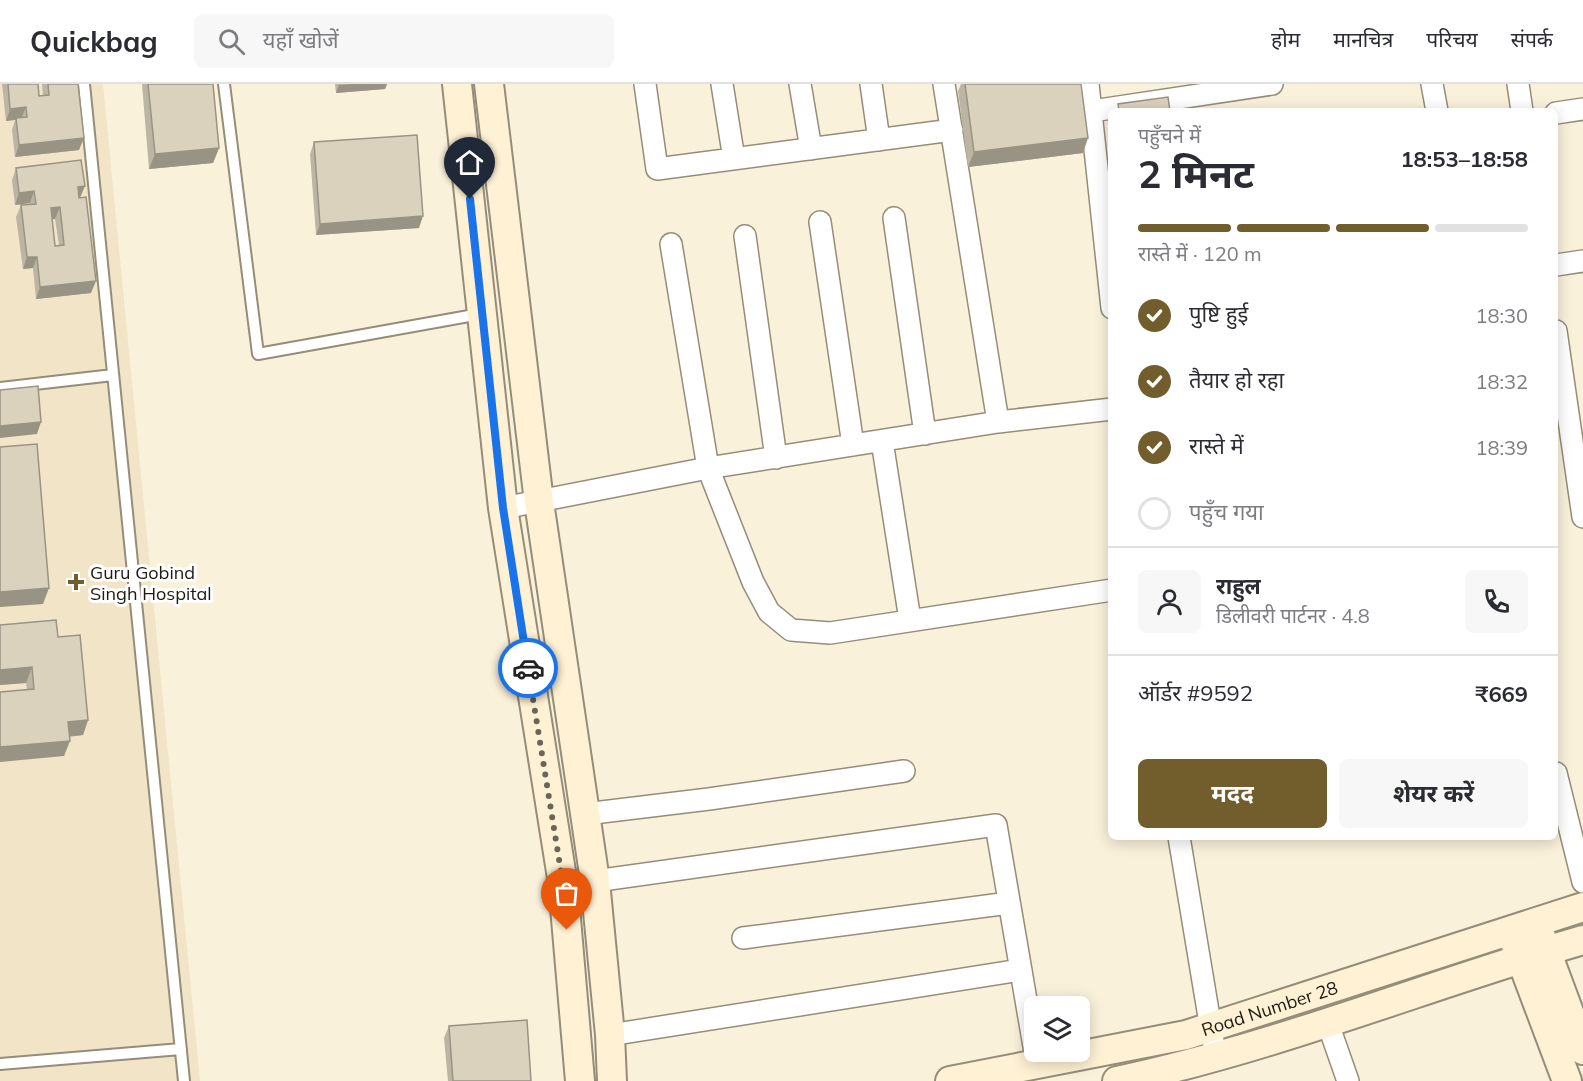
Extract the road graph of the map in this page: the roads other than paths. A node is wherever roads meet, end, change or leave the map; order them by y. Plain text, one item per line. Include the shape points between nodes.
1 (84, 84) edge
2 (224, 84) edge
3 (457, 84) edge
4 (489, 84) edge
5 (645, 84) edge
6 (722, 84) edge
7 (800, 84) edge
8 (871, 84) edge
9 (945, 84) edge
10 (1088, 84) edge
11 (1272, 84) edge
12 (1432, 84) edge
13 (1518, 84) edge
14 (1241, 86) edge
15 (1170, 92) edge
16 (1436, 108) edge
17 (1522, 108) edge
18 (1583, 109) edge
19 (1092, 111) junction
20 (1558, 113) edge
21 (952, 130) junction
22 (879, 140) junction
23 (811, 149) junction
24 (734, 159) junction
25 (894, 218) dead end
26 (820, 222) dead end
27 (745, 236) dead end
28 (671, 244) dead end
29 (1583, 261) edge
30 (1558, 265) edge
31 (1108, 269) edge
32 (482, 314) junction
33 (1558, 357) edge
34 (113, 375) junction
35 (0, 388) edge
36 (1108, 409) edge
37 (1575, 411) edge
38 (998, 422) junction
39 (925, 434) junction
40 (882, 441) junction
41 (853, 445) junction
42 (776, 458) junction
43 (708, 468) junction
44 (540, 502) junction
45 (503, 508) junction
46 (1583, 517) edge
47 (1108, 591) edge
48 (910, 620) junction
49 (904, 771) dead end
50 (1558, 781) edge
51 (585, 814) junction
52 (1179, 840) edge
53 (595, 881) junction
54 (1583, 882) edge
55 (1009, 903) junction
56 (1583, 907) edge
57 (1523, 925) junction
58 (743, 938) dead end
59 (1583, 940) edge
60 (1533, 954) junction
61 (1021, 970) junction
62 (1327, 1021) junction
63 (1209, 1027) junction
64 (610, 1035) junction
65 (181, 1049) junction
66 (1583, 1050) edge
67 (1216, 1057) junction
68 (0, 1064) edge
69 (1037, 1064) junction
70 (1132, 1080) edge
71 (184, 1081) edge
72 (580, 1081) edge
73 (612, 1081) edge
74 (950, 1081) edge
75 (1348, 1081) edge
76 (1567, 1081) edge

1 - 34 lane
2 - 32 lane via 258,354
3 - 32 street
4 - 44 street
5 - 24 street via 657,169
6 - 24 street
7 - 23 street
8 - 22 street
9 - 21 street
10 - 19 street
11 - 14 street
12 - 16 street
13 - 17 street
14 - 15 street
15 - 19 street
18 - 20 street
19 - 31 street
21 - 22 street
21 - 38 street
22 - 23 street
23 - 24 street
25 - 39 street
26 - 41 street
27 - 42 street
28 - 43 street
29 - 30 street
32 - 45 street
33 - 37 street
34 - 35 lane
34 - 65 lane
36 - 38 street
37 - 46 street
38 - 39 street
39 - 40 street
40 - 41 street
40 - 48 street
41 - 42 street
42 - 43 street
43 - 44 street
43 - 48 street via 753,582 769,612 791,630 830,633
44 - 45 street
44 - 51 street
45 - 72 street via 563,884
47 - 48 street
49 - 51 street
50 - 54 street
51 - 53 street
52 - 63 street
53 - 55 street via 996,825
53 - 64 street
55 - 58 street
55 - 61 street
56 - 57 street, Road Number 28
57 - 60 street
57 - 63 street, Road Number 28
59 - 60 street, Road Number 28
60 - 62 street, Road Number 28
60 - 66 street
60 - 76 street
61 - 64 street
61 - 69 street
62 - 67 street, Road Number 28
62 - 75 street
63 - 67 street
63 - 69 street, Road Number 28
64 - 73 street
65 - 68 lane
65 - 71 lane
67 - 70 street, Road Number 28
69 - 74 street, Road Number 28

